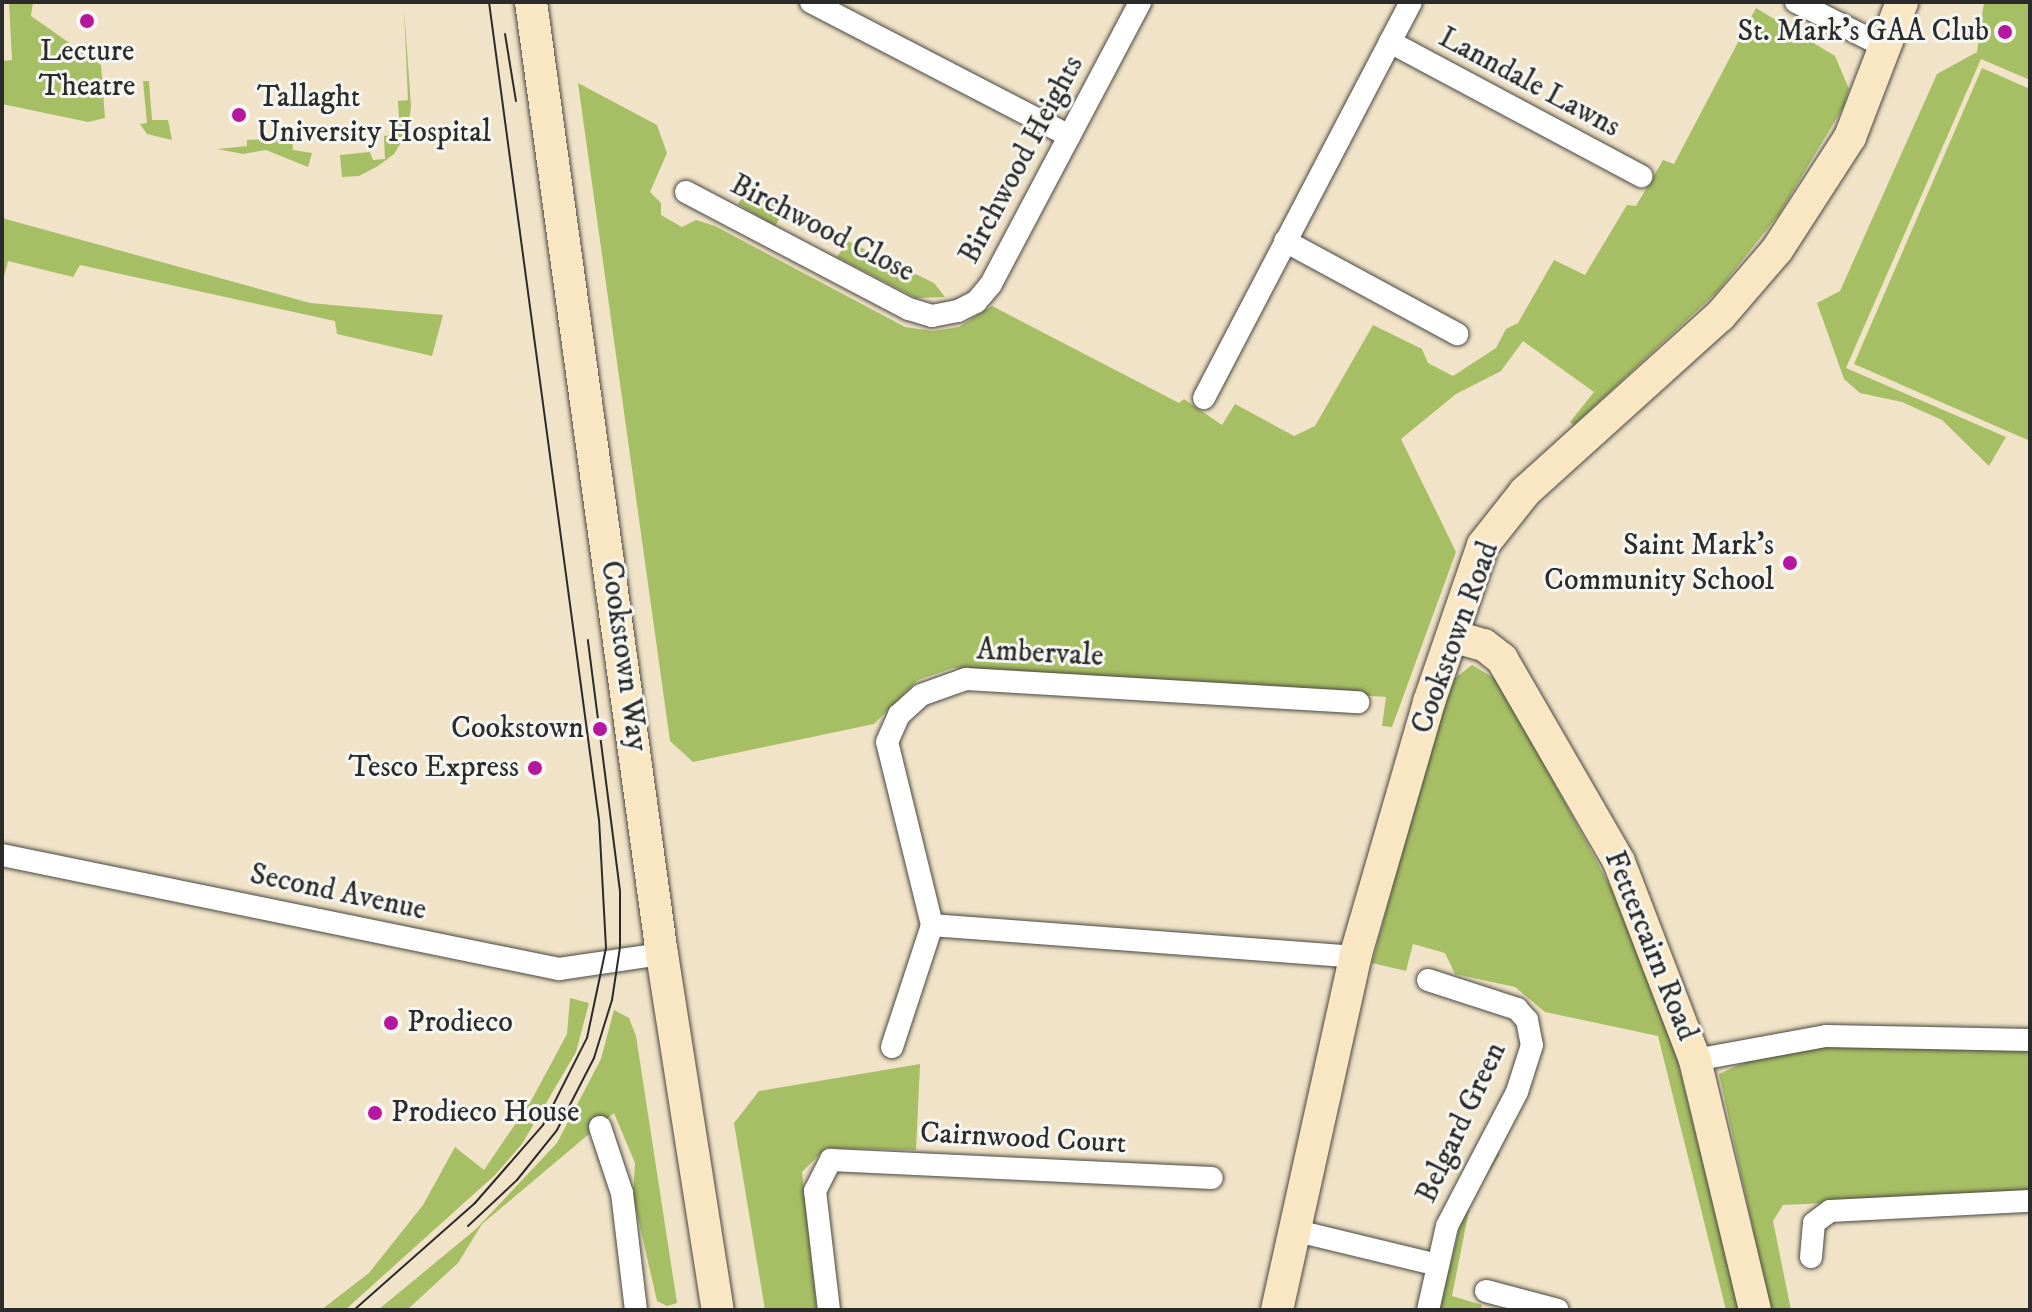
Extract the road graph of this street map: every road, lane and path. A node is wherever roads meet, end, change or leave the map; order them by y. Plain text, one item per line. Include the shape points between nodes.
1 (531, 2) edge
2 (811, 2) edge
3 (1140, 2) edge
4 (1411, 2) edge
5 (1796, 2) edge
6 (1902, 2) edge
7 (1390, 42) junction
8 (1885, 47) junction
9 (1069, 136) junction
10 (1641, 176) dead end
11 (686, 192) dead end
12 (1285, 241) junction
13 (932, 316) joint
14 (1457, 334) dead end
15 (1204, 398) dead end
16 (1452, 636) junction
17 (1358, 702) dead end
18 (2, 855) edge
19 (932, 925) junction
20 (662, 954) junction
21 (1355, 957) junction
22 (1428, 980) dead end
23 (2030, 1040) edge
24 (892, 1047) dead end
25 (1695, 1060) junction
26 (600, 1127) dead end
27 (1212, 1178) dead end
28 (2030, 1201) edge
29 (1297, 1231) junction
30 (1811, 1257) dead end
31 (1438, 1265) junction
32 (1486, 1291) dead end
33 (636, 1310) edge
34 (718, 1310) edge
35 (829, 1310) edge
36 (1277, 1310) edge
37 (1428, 1310) edge
38 (1558, 1310) edge
39 (1755, 1310) edge

1 - 20 street, Cookstown Way
2 - 9 street
3 - 9 street, Birchwood Heights
4 - 7 street, Lanndale Lawns
5 - 8 street
6 - 8 street, Cookstown Road
7 - 10 street, Lanndale Lawns
7 - 12 street, Lanndale Lawns
8 - 16 street, Cookstown Road via 1850,137 1777,250 1720,316 1525,492 1483,545
9 - 13 street, Birchwood Heights via 991,284 976,302
11 - 13 street, Birchwood Close via 909,309
12 - 14 street
12 - 15 street, Lanndale Lawns
16 - 21 street, Cookstown Road
16 - 25 street, Fettercairn Road via 1484,645 1502,659 1590,805 1652,937
17 - 19 street, Ambervale via 966,679 941,684 907,706 887,742
18 - 20 street, Second Avenue via 559,969
19 - 21 street
19 - 24 street
20 - 34 street, Cookstown Way
21 - 29 street, Cookstown Road
22 - 31 street, Belgard Green via 1517,1009 1527,1020 1532,1045 1517,1092 1447,1226
23 - 25 street via 1826,1036
25 - 39 street, Fettercairn Road
26 - 33 street via 622,1193
27 - 35 street, Cairnwood Court via 831,1160 815,1191
28 - 30 street via 1830,1211 1814,1223
29 - 31 street
29 - 36 street, Cookstown Road
31 - 37 street, Belgard Green
32 - 38 street

